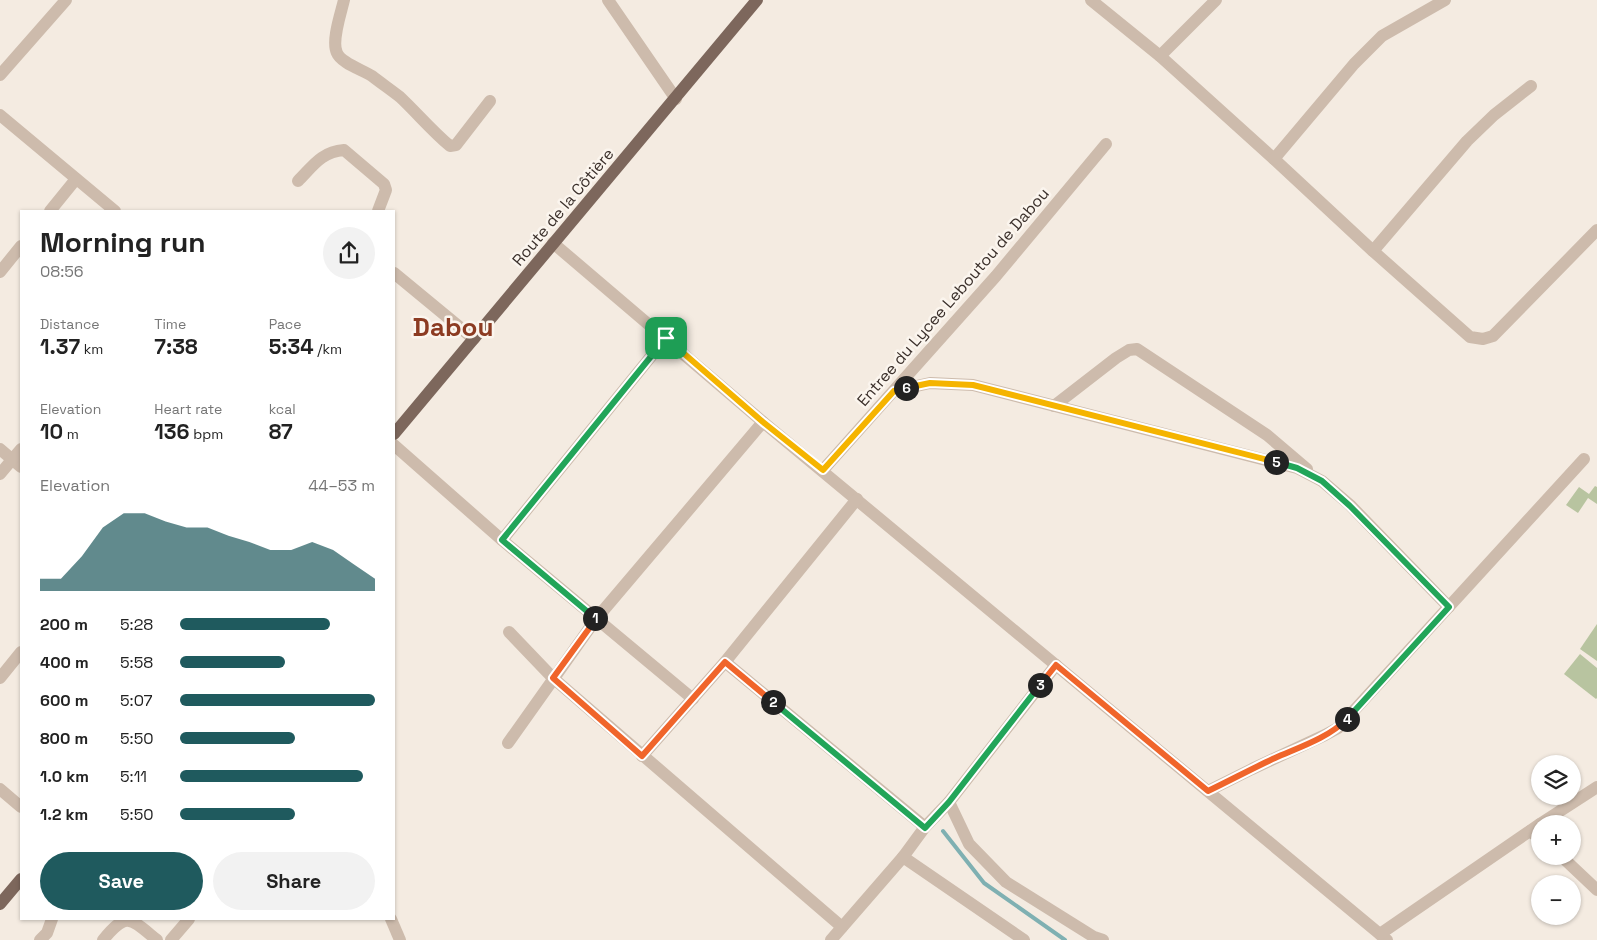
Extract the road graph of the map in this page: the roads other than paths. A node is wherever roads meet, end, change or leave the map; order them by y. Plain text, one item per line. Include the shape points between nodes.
1 (66, 0) edge
2 (344, 0) edge
3 (608, 0) edge
4 (757, 0) edge
5 (1091, 0) edge
6 (1216, 0) edge
7 (1445, 0) edge
8 (1160, 56) junction
9 (0, 74) edge
10 (1531, 86) dead end
11 (676, 99) junction
12 (490, 101) dead end
13 (0, 115) edge
14 (1106, 144) dead end
15 (1274, 159) junction
16 (76, 179) junction
17 (298, 181) dead end
18 (51, 210) edge
19 (114, 210) edge
20 (378, 210) edge
21 (1597, 230) edge
22 (553, 243) junction
23 (20, 247) edge
24 (1373, 251) junction
25 (0, 272) edge
26 (395, 274) edge
27 (666, 338) junction
28 (474, 339) junction
29 (894, 391) junction
30 (1054, 406) junction
31 (763, 422) junction
32 (395, 433) edge
33 (395, 446) edge
34 (0, 449) edge
35 (1584, 459) dead end
36 (17, 463) edge
37 (823, 470) junction
38 (0, 474) edge
39 (1322, 481) junction
40 (857, 499) junction
41 (502, 540) junction
42 (1449, 607) junction
43 (596, 619) junction
44 (509, 632) dead end
45 (20, 653) edge
46 (725, 662) junction
47 (1056, 665) junction
48 (0, 678) edge
49 (553, 678) junction
50 (693, 699) junction
51 (508, 743) dead end
52 (642, 756) junction
53 (1597, 787) edge
54 (0, 789) edge
55 (1208, 791) junction
56 (949, 802) junction
57 (20, 806) edge
58 (1558, 815) edge
59 (925, 828) junction
60 (1531, 834) edge
61 (903, 857) junction
62 (1571, 865) edge
63 (20, 880) edge
64 (1597, 890) edge
65 (0, 904) edge
66 (52, 920) edge
67 (188, 920) edge
68 (391, 920) edge
69 (842, 927) junction
70 (1384, 937) edge
71 (40, 940) edge
72 (103, 940) edge
73 (157, 940) edge
74 (171, 940) edge
75 (400, 940) edge
76 (832, 940) edge
77 (1024, 940) edge
78 (1103, 940) edge

1 - 9 street
2 - 12 street via 336,53 342,61 364,71 399,96 450,146 456,145
3 - 11 street
4 - 11 main road, Route de la Côtière
5 - 8 street
6 - 8 street
7 - 15 street via 1382,36 1354,64
8 - 15 street
10 - 24 street via 1467,141
11 - 22 main road, Route de la Côtière
13 - 16 street
14 - 29 street, Entree du Lycee Leboutou de Dabou via 996,276
15 - 24 street
16 - 18 street
16 - 19 street
17 - 20 street via 321,157 344,150 384,184 386,190
21 - 24 street via 1502,328 1483,339 1470,337
22 - 27 street
22 - 28 main road, Route de la Côtière
23 - 25 street
26 - 28 street
27 - 31 street
27 - 41 street
28 - 32 main road, Route de la Côtière
29 - 30 street via 930,383 973,385
29 - 37 street, Entree du Lycee Leboutou de Dabou
30 - 39 street via 1274,461
30 - 39 street via 1116,358 1137,349 1267,435
31 - 37 street
31 - 43 street
33 - 41 street
34 - 36 street
35 - 42 street
36 - 38 street
37 - 40 street
39 - 42 street
40 - 46 street
40 - 47 street
41 - 43 street
42 - 55 street via 1338,728
43 - 49 street
43 - 50 street
44 - 49 street
45 - 48 street
46 - 50 street
46 - 59 street
47 - 55 street
47 - 56 street
49 - 51 street
49 - 52 street
50 - 52 street
52 - 69 street
53 - 58 street
54 - 57 street
55 - 70 street
56 - 59 street
56 - 78 street via 969,844 1006,882
59 - 61 street
60 - 70 street
61 - 69 street
61 - 77 street
62 - 64 street
63 - 65 main road
66 - 71 street via 47,933
67 - 74 street
68 - 75 street
69 - 76 street
72 - 73 street via 118,923 127,920 136,922

